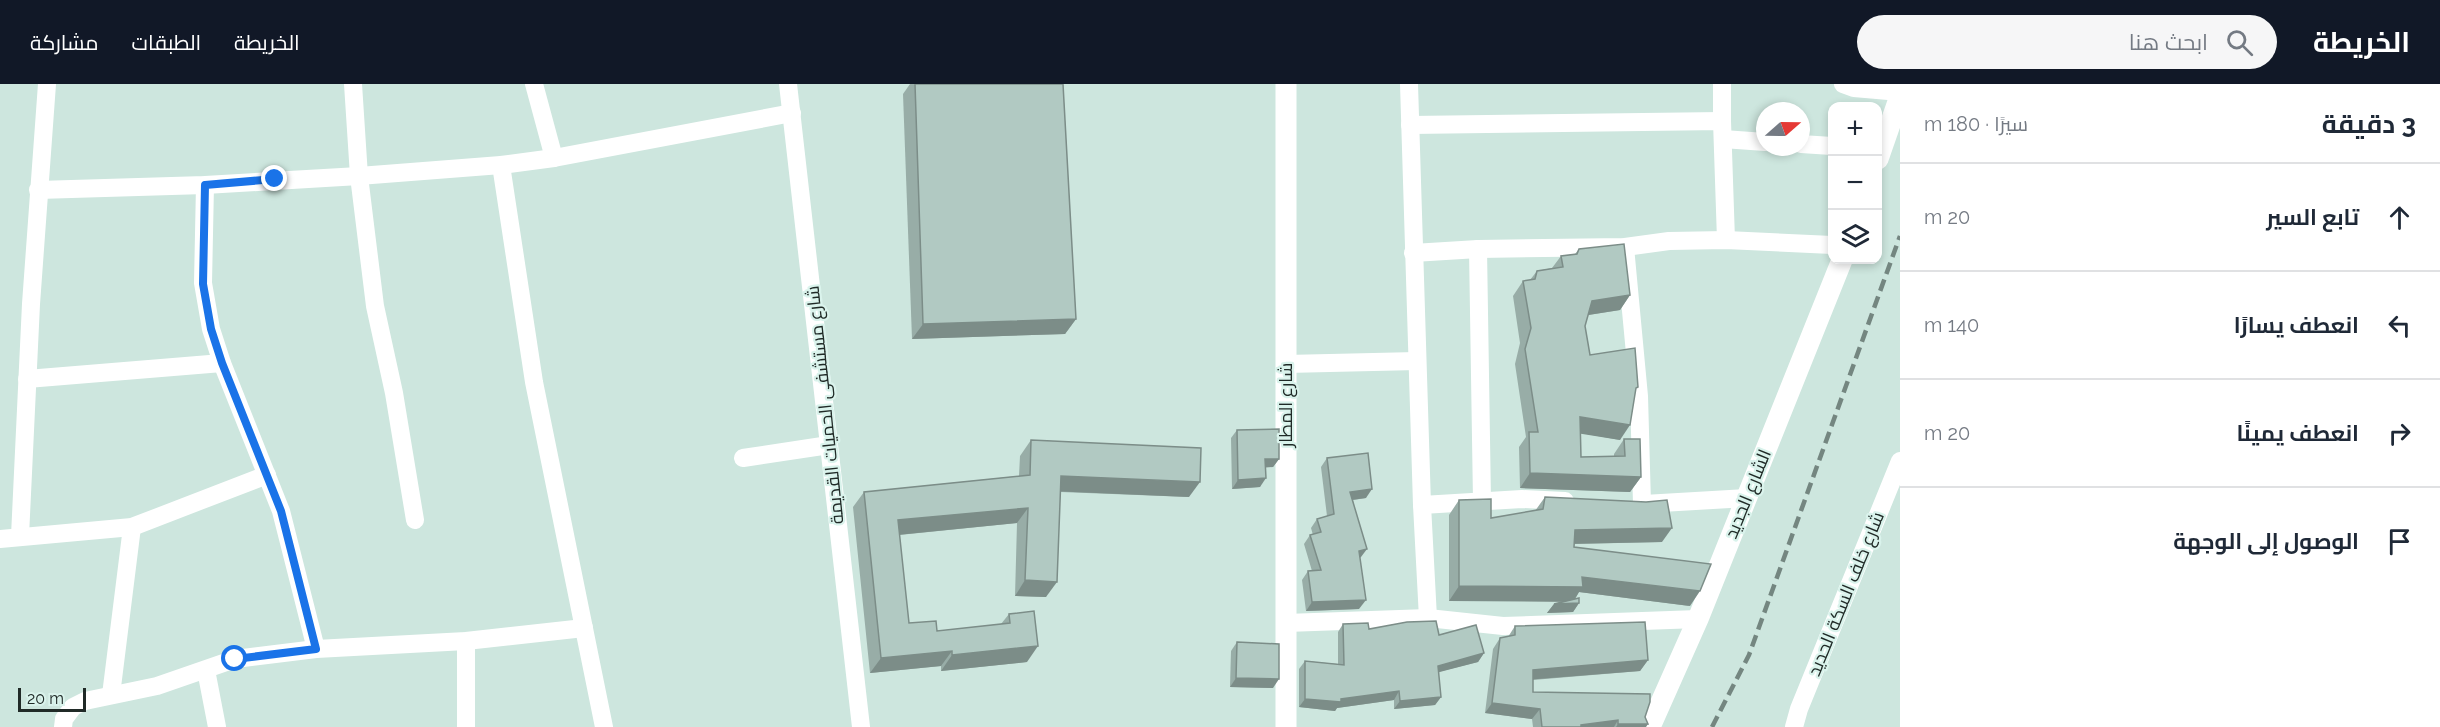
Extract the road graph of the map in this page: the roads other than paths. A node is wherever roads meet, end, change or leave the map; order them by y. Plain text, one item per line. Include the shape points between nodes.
1 (47, 84) edge
2 (353, 84) edge
3 (534, 84) edge
4 (788, 84) edge
5 (1286, 84) edge
6 (1409, 84) edge
7 (1722, 84) edge
8 (1843, 84) edge
9 (1900, 94) edge
10 (792, 113) junction
11 (1410, 124) junction
12 (1723, 130) junction
13 (1756, 139) edge
14 (1882, 144) edge
15 (1810, 145) edge
16 (1828, 146) edge
17 (554, 158) junction
18 (501, 165) junction
19 (360, 176) junction
20 (205, 185) junction
21 (38, 190) junction
22 (1726, 240) junction
23 (1828, 245) edge
24 (1625, 247) junction
25 (1478, 249) junction
26 (1413, 253) junction
27 (1840, 264) edge
28 (1417, 361) junction
29 (222, 363) junction
30 (1286, 364) junction
31 (27, 379) junction
32 (829, 446) junction
33 (743, 458) dead end
34 (1900, 461) edge
35 (267, 475) junction
36 (1747, 498) junction
37 (1482, 501) junction
38 (1588, 502) edge
39 (1620, 503) edge
40 (1642, 504) junction
41 (1422, 505) junction
42 (415, 520) dead end
43 (132, 527) junction
44 (20, 536) junction
45 (0, 539) edge
46 (1428, 618) junction
47 (1698, 619) junction
48 (1286, 623) junction
49 (584, 628) junction
50 (466, 641) junction
51 (316, 649) junction
52 (206, 670) junction
53 (111, 695) junction
54 (63, 727) edge
55 (217, 727) edge
56 (466, 727) edge
57 (604, 727) edge
58 (861, 727) edge
59 (1286, 727) edge
60 (1650, 727) edge
61 (1794, 727) edge

1 - 21 street
2 - 19 street
3 - 17 street
4 - 10 street, شارع مستشفى الحميات القديمة
5 - 30 street, شارع المطار
6 - 11 street
7 - 12 street
8 - 9 street
9 - 14 street
10 - 17 street
10 - 32 street, شارع مستشفى الحميات القديمة
11 - 12 street
11 - 26 street
12 - 13 street
12 - 22 street
15 - 16 street
17 - 18 street
18 - 19 street
18 - 49 street via 534,382
19 - 20 street
19 - 42 street via 375,306
20 - 21 street
20 - 29 street via 203,284
21 - 31 street
22 - 23 street
22 - 24 street
24 - 25 street
24 - 40 street via 1639,396
25 - 26 street
25 - 37 street
26 - 28 street
27 - 36 street, الشارع الجديد
28 - 30 street
28 - 41 street
29 - 31 street
29 - 35 street
30 - 48 street, شارع المطار
31 - 44 street
32 - 33 street
32 - 58 street, شارع مستشفى الحميات القديمة
34 - 61 street, شارع خلف السكة الحديد
35 - 43 street
35 - 51 street via 281,511
36 - 40 street
36 - 47 street, الشارع الجديد
37 - 38 street
37 - 41 street
39 - 40 street
41 - 46 street
43 - 44 street
43 - 53 street
44 - 45 street
46 - 47 street via 1503,626
46 - 48 street
47 - 60 street, الشارع الجديد
48 - 59 street, شارع المطار
49 - 50 street
49 - 57 street
50 - 51 street
50 - 56 street
51 - 52 street via 235,659
52 - 53 street via 157,686
52 - 55 street
53 - 54 street via 73,707

